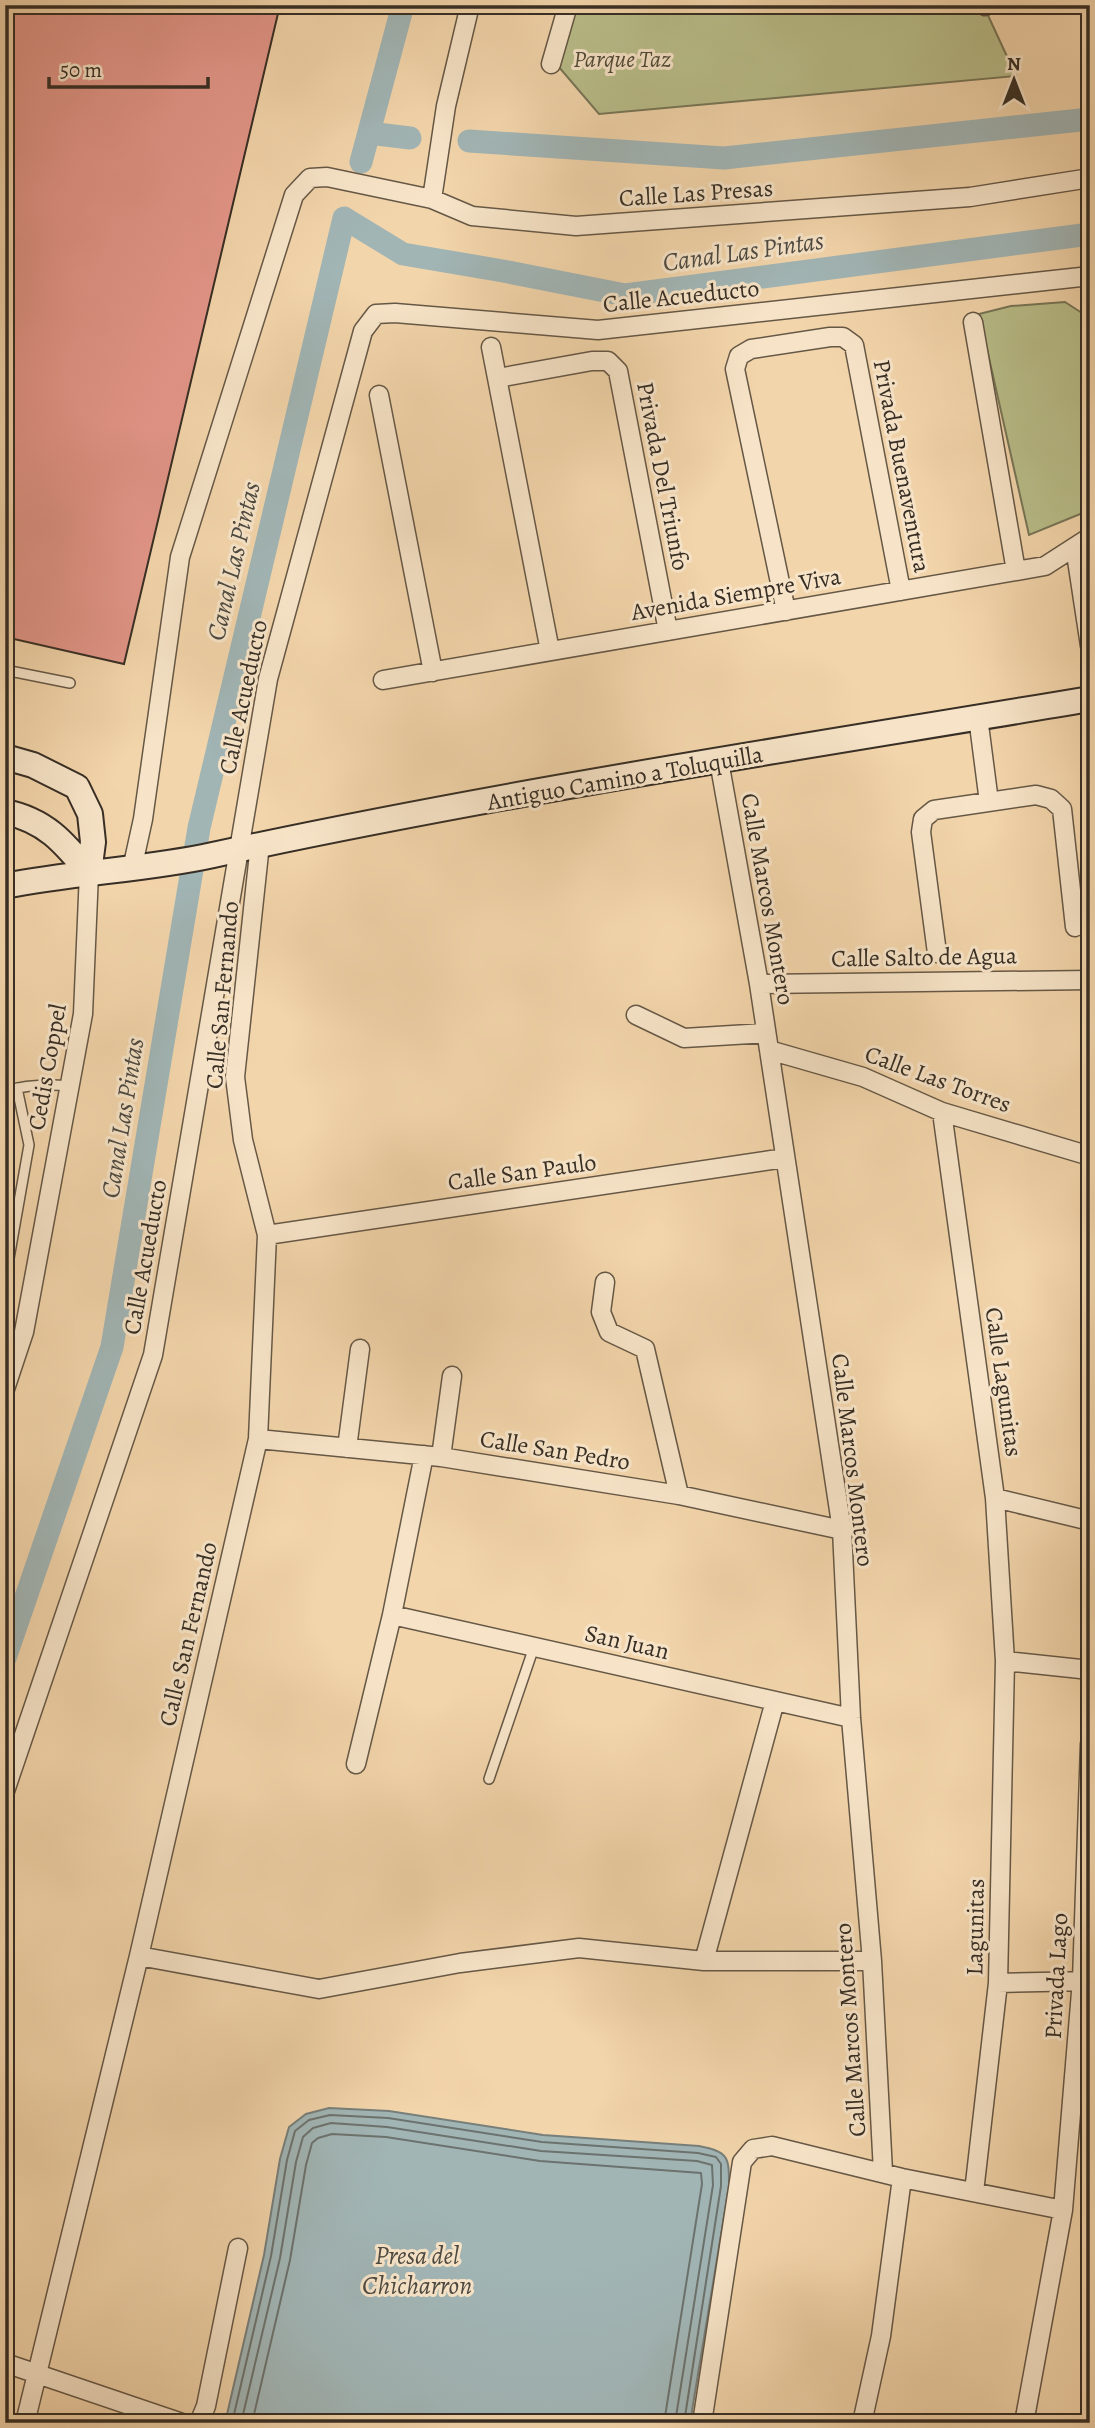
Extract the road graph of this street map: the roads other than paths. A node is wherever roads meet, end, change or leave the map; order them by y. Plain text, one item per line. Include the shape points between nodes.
1 (470, 5) edge
2 (568, 5) edge
3 (551, 64) dead end
4 (1090, 178) edge
5 (432, 199) junction
6 (1090, 276) edge
7 (973, 322) dead end
8 (491, 347) dead end
9 (498, 378) junction
10 (379, 395) dead end
11 (1082, 542) edge
12 (1016, 571) junction
13 (901, 591) junction
14 (786, 611) junction
15 (668, 631) junction
16 (1090, 646) edge
17 (550, 652) junction
18 (5, 670) edge
19 (433, 672) junction
20 (383, 680) dead end
21 (70, 682) dead end
22 (1090, 699) edge
23 (978, 718) junction
24 (5, 757) edge
25 (719, 761) junction
26 (33, 765) junction
27 (5, 777) edge
28 (989, 802) junction
29 (5, 811) edge
30 (250, 846) junction
31 (132, 869) junction
32 (89, 873) junction
33 (8, 882) edge
34 (1074, 927) dead end
35 (937, 953) dead end
36 (1090, 980) edge
37 (759, 984) junction
38 (636, 1015) dead end
39 (767, 1042) junction
40 (70, 1086) junction
41 (17, 1088) junction
42 (5, 1091) edge
43 (942, 1112) junction
44 (1090, 1156) edge
45 (785, 1158) junction
46 (267, 1235) junction
47 (5, 1281) edge
48 (605, 1282) dead end
49 (360, 1349) dead end
50 (452, 1376) dead end
51 (5, 1389) edge
52 (258, 1439) junction
53 (347, 1448) junction
54 (433, 1456) junction
55 (679, 1495) junction
56 (995, 1498) junction
57 (1090, 1521) edge
58 (842, 1530) junction
59 (393, 1615) junction
60 (534, 1647) junction
61 (1005, 1661) junction
62 (1090, 1670) edge
63 (775, 1701) junction
64 (851, 1718) junction
65 (1090, 1744) edge
66 (356, 1764) dead end
67 (489, 1779) dead end
68 (5, 1791) edge
69 (139, 1956) junction
70 (704, 1961) junction
71 (872, 1961) junction
72 (1086, 1981) edge
73 (998, 1983) junction
74 (883, 2172) junction
75 (902, 2178) junction
76 (974, 2192) junction
77 (1063, 2210) junction
78 (238, 2248) dead end
79 (5, 2363) edge
80 (36, 2374) junction
81 (25, 2423) edge
82 (182, 2423) edge
83 (199, 2423) edge
84 (702, 2423) edge
85 (862, 2423) edge
86 (1024, 2423) edge

1 - 5 street via 446,106
2 - 3 street
4 - 5 street, Calle Las Presas via 970,197 576,226 472,216
5 - 31 street, Calle Las Presas via 327,177 310,178 294,195 180,557
6 - 30 street, Calle Acueducto via 598,330 376,314 363,331 268,679
7 - 12 street
8 - 9 street
9 - 15 street, Privada Del Triunfo via 592,361 608,361 618,371
9 - 17 street
10 - 19 street
11 - 12 street, Avenida Siempre Viva via 1045,566
11 - 16 street
12 - 13 street, Avenida Siempre Viva
13 - 14 street, Avenida Siempre Viva
13 - 14 street, Privada Buenaventura via 853,345 843,337 830,337 751,349 739,356 735,369
14 - 15 street, Avenida Siempre Viva
15 - 17 street, Avenida Siempre Viva
17 - 19 street, Avenida Siempre Viva
18 - 21 lane
19 - 20 street, Avenida Siempre Viva
22 - 23 street, Antiguo Camino a Toluquilla
23 - 25 street, Antiguo Camino a Toluquilla
23 - 28 street
24 - 26 street
25 - 30 street, Antiguo Camino a Toluquilla
25 - 37 street, Calle Marcos Montero
26 - 27 street
26 - 32 street via 77,787 90,814
28 - 34 street via 1036,796 1051,799 1062,809
28 - 35 street via 934,810 923,820
29 - 32 street via 26,816 62,840
30 - 31 street, Antiguo Camino a Toluquilla
30 - 46 street, Calle San Fernando via 235,1077 243,1140
30 - 68 street, Calle Acueducto via 153,1355
31 - 32 street, Antiguo Camino a Toluquilla
32 - 33 street, Antiguo Camino a Toluquilla
32 - 40 street, Cedis Coppel via 83,1014
36 - 37 street, Calle Salto de Agua
37 - 39 street, Calle Marcos Montero
38 - 39 street, Calle Las Torres via 684,1038
39 - 43 street, Calle Las Torres
39 - 45 street, Calle Marcos Montero
40 - 41 lane
40 - 51 street, Cedis Coppel via 24,1332
41 - 42 lane
41 - 47 lane via 29,1145
43 - 44 street, Calle Las Torres
43 - 56 street, Calle Lagunitas
45 - 46 street, Calle San Paulo
45 - 58 street, Calle Marcos Montero
46 - 52 street, Calle San Fernando
48 - 55 street via 601,1312 609,1332 645,1349
49 - 53 street
50 - 54 street
52 - 53 street, Calle San Pedro
52 - 69 street, Calle San Fernando
53 - 54 street, Calle San Pedro
54 - 55 street, Calle San Pedro
54 - 59 street
55 - 58 street, Calle San Pedro
56 - 57 street
56 - 61 street, Calle Lagunitas
58 - 64 street, Calle Marcos Montero
59 - 60 street, San Juan
59 - 66 street
60 - 63 street, San Juan
60 - 67 lane
61 - 62 street
61 - 73 street, Lagunitas
63 - 64 street, San Juan
63 - 70 street
64 - 71 street, Calle Marcos Montero
65 - 72 street, Privada Lago
69 - 70 street via 319,1989 460,1963 579,1948
69 - 80 street, Calle San Fernando
70 - 71 street
71 - 74 street, Calle Marcos Montero
72 - 73 street
72 - 77 street, Privada Lago
73 - 76 street, Lagunitas
74 - 75 street
74 - 84 street via 772,2146 753,2149 743,2162
75 - 76 street
75 - 85 street via 881,2336
76 - 77 street
77 - 86 street, Privada Lago
78 - 83 street
79 - 80 street
80 - 81 street, Calle San Fernando
80 - 82 street

